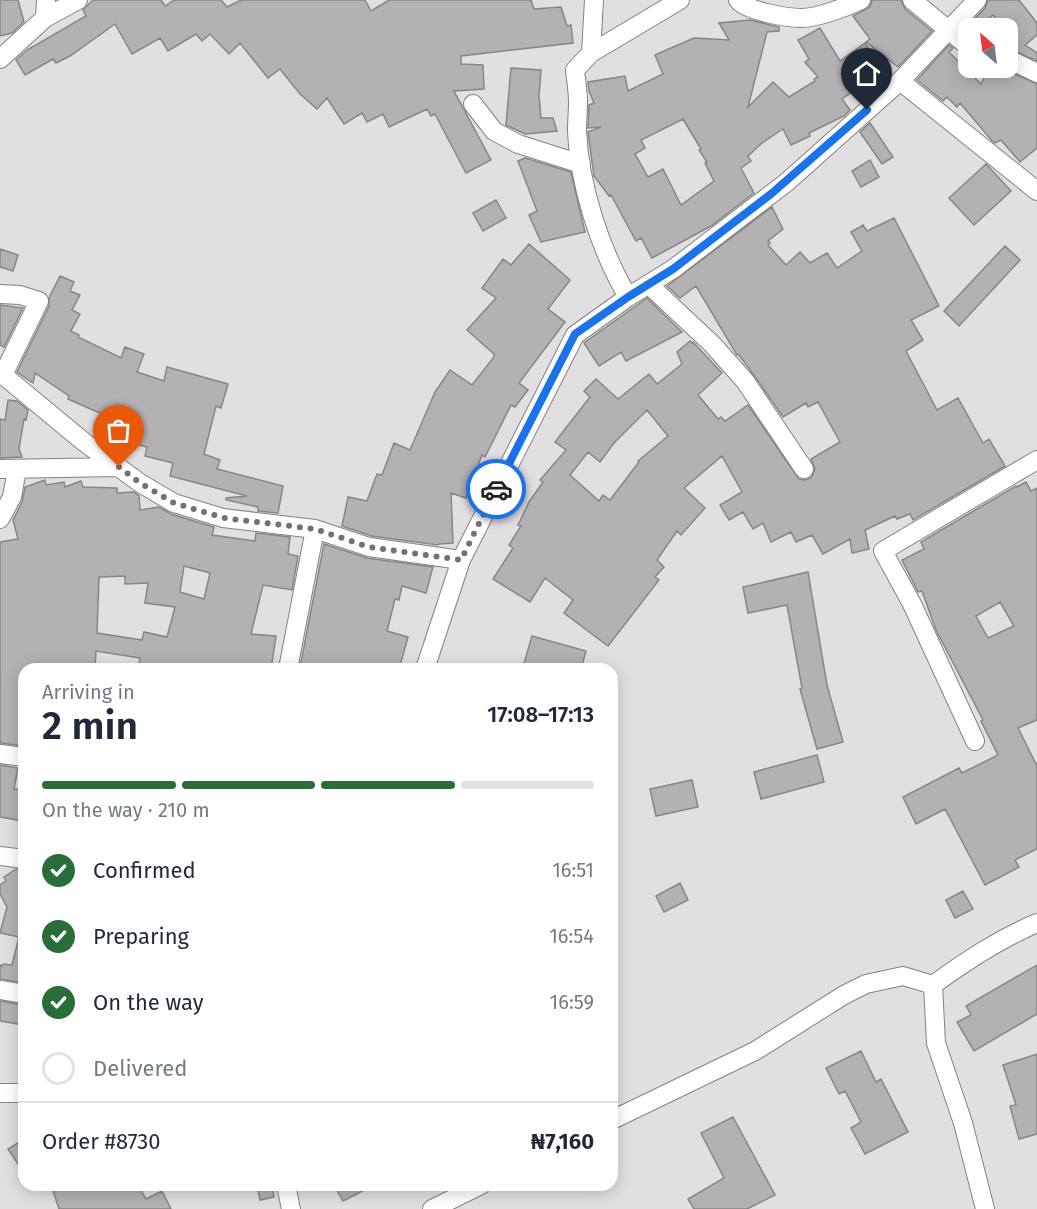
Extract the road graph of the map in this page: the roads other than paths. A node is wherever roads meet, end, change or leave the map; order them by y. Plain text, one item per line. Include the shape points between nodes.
1 (78, 0) edge
2 (594, 0) edge
3 (680, 0) edge
4 (738, 0) edge
5 (861, 0) edge
6 (912, 0) edge
7 (977, 0) edge
8 (45, 9) edge
9 (949, 30) junction
10 (958, 38) edge
11 (591, 52) junction
12 (0, 58) edge
13 (1018, 64) edge
14 (1037, 73) edge
15 (900, 81) junction
16 (473, 104) dead end
17 (581, 164) junction
18 (1037, 191) edge
19 (648, 284) junction
20 (0, 294) edge
21 (628, 297) junction
22 (2, 374) edge
23 (1037, 460) edge
24 (119, 467) junction
25 (9, 469) edge
26 (804, 469) dead end
27 (0, 519) edge
28 (315, 529) junction
29 (461, 560) junction
30 (289, 663) edge
31 (427, 663) edge
32 (975, 741) dead end
33 (0, 754) edge
34 (18, 756) edge
35 (0, 856) edge
36 (18, 858) edge
37 (1037, 923) edge
38 (933, 985) junction
39 (0, 990) edge
40 (18, 993) edge
41 (0, 1093) edge
42 (18, 1093) edge
43 (618, 1117) edge
44 (287, 1191) edge
45 (469, 1191) edge
46 (291, 1209) edge
47 (432, 1209) edge
48 (985, 1209) edge

1 - 8 street
2 - 11 street
3 - 11 street
4 - 5 street via 752,9 802,18
6 - 9 street
7 - 9 street
8 - 12 street
9 - 10 street
9 - 15 street
11 - 17 street via 575,70
13 - 14 street
15 - 18 street
15 - 19 street via 787,182
16 - 17 street via 494,132
17 - 21 street via 612,271
19 - 21 street
19 - 26 street via 745,381
20 - 22 street via 39,301
21 - 29 street via 575,334
22 - 24 street
23 - 32 street via 883,551 912,604
24 - 25 street
24 - 28 street via 174,503 224,518
25 - 27 street via 12,497
28 - 29 street via 369,547
28 - 30 street
29 - 31 street
33 - 34 street
35 - 36 street
37 - 38 street via 1008,935
38 - 43 street via 903,976 866,984 755,1051
38 - 48 street via 936,1043 963,1123
39 - 40 street
41 - 42 street
44 - 46 street
45 - 47 street

